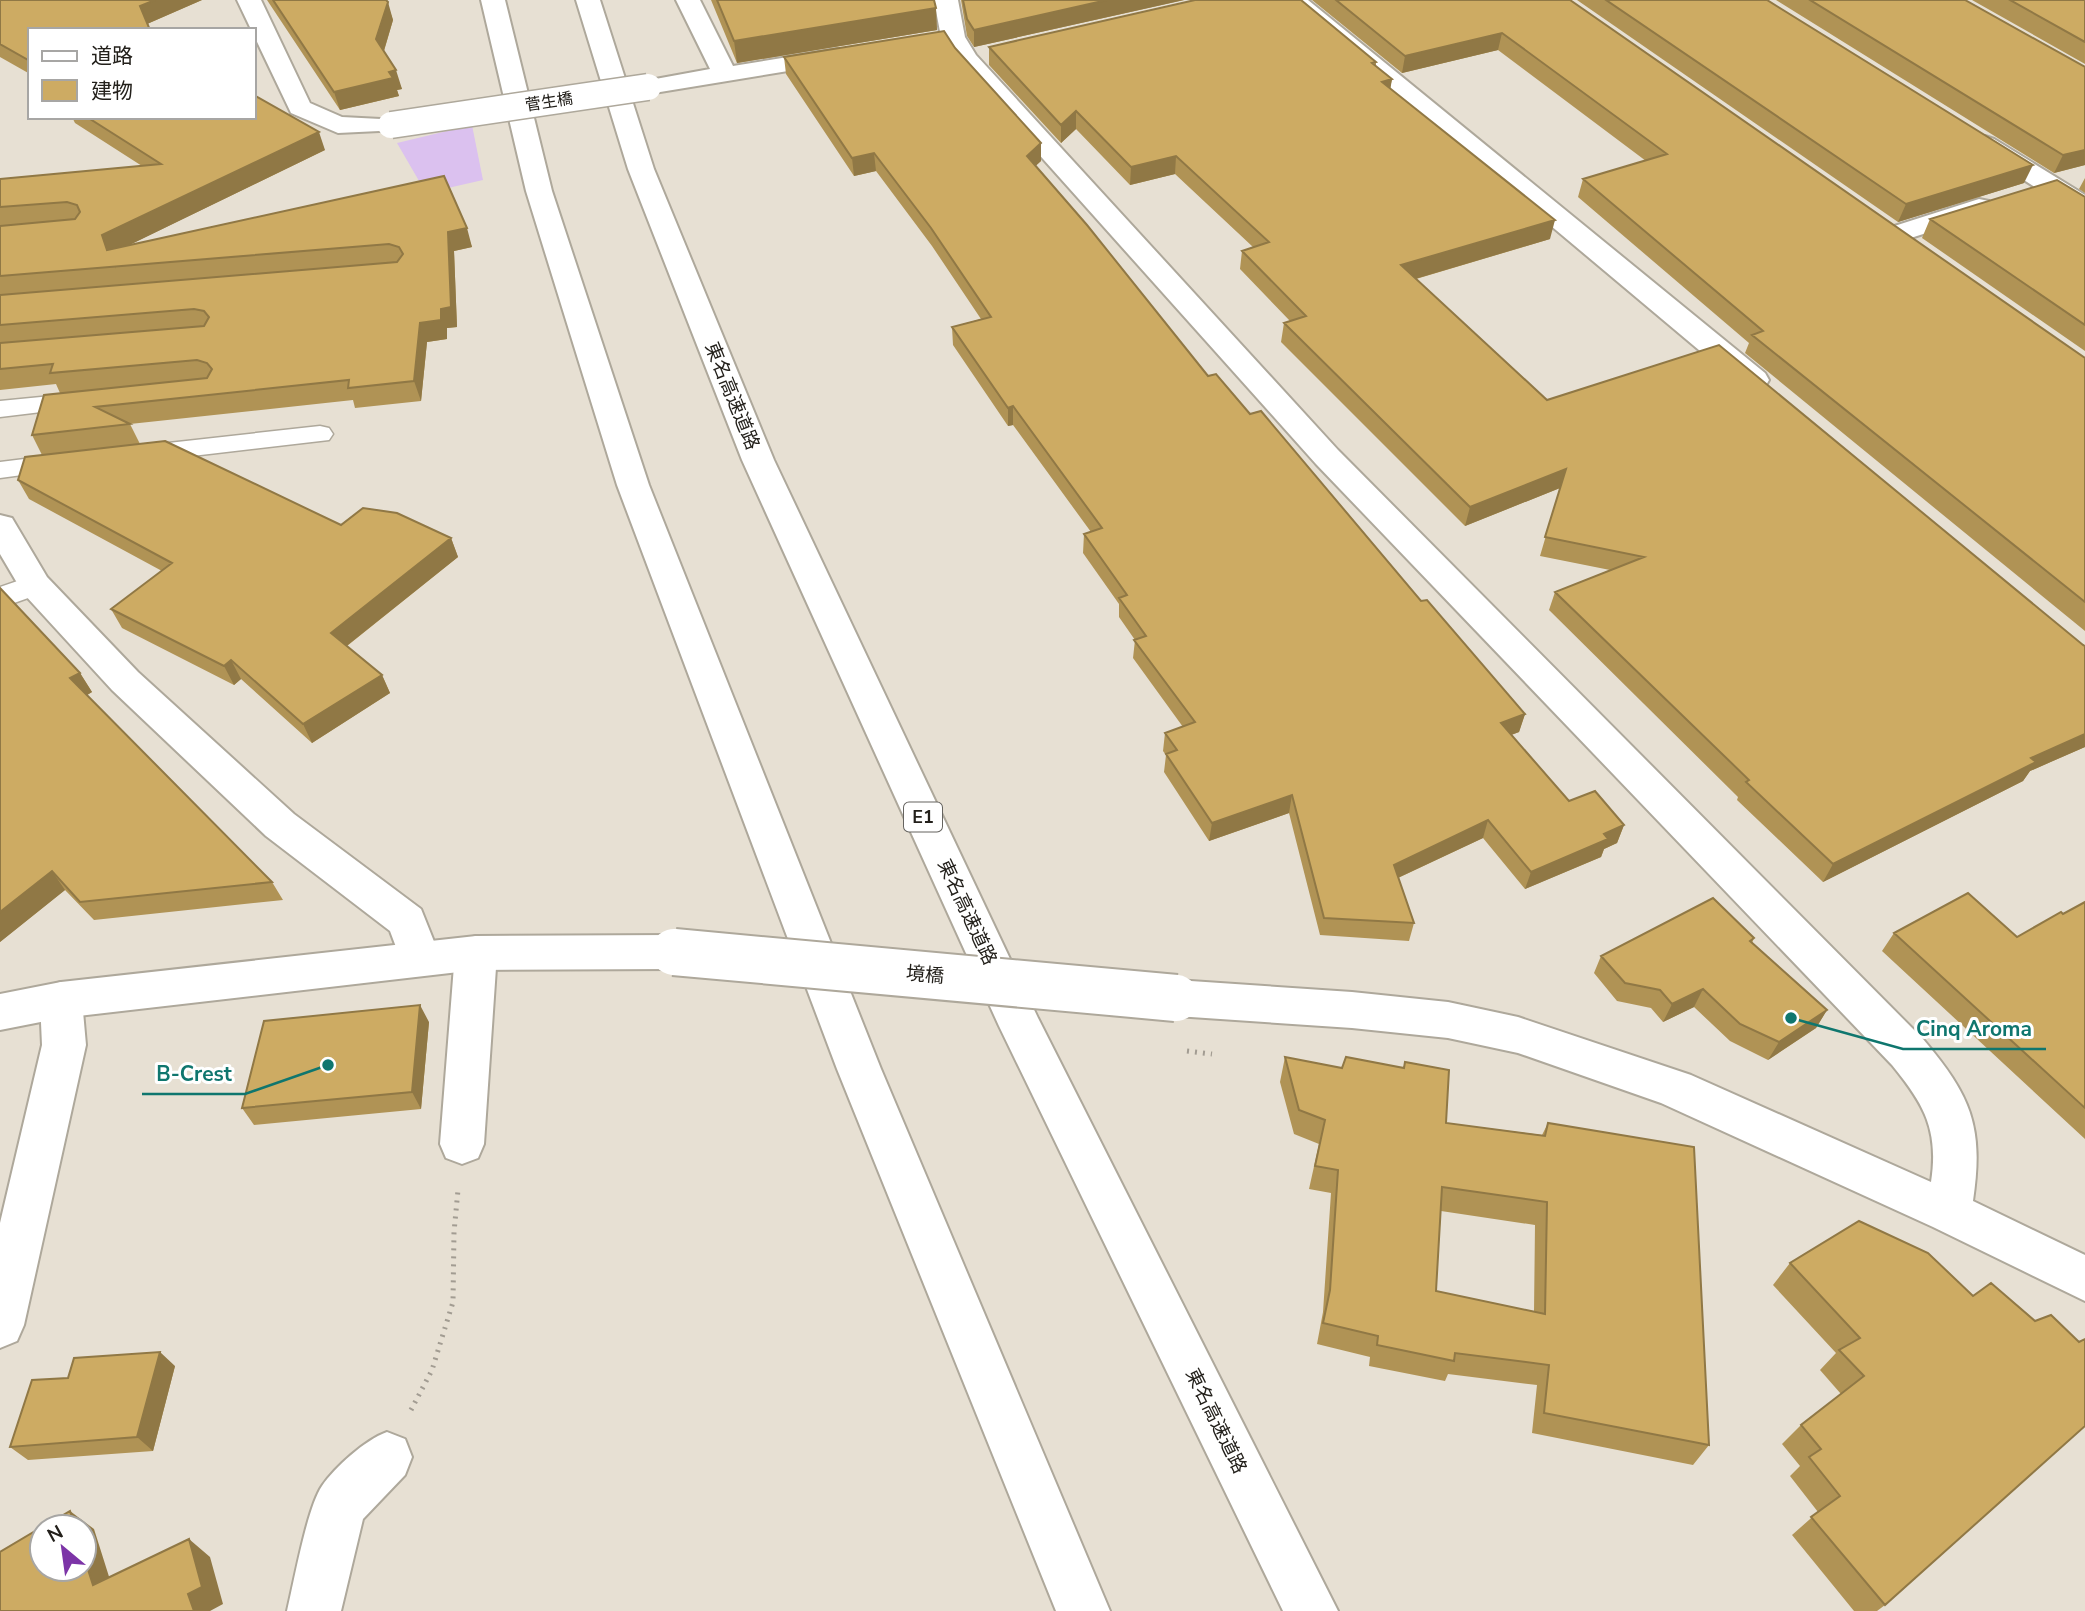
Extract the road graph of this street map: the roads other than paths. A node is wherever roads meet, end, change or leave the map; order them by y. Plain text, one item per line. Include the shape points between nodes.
1 (249, 0) edge
2 (493, 0) edge
3 (588, 0) edge
4 (688, 0) edge
5 (946, 0) edge
6 (1294, 0) edge
7 (856, 53) edge
8 (715, 76) junction
9 (1967, 133) edge
10 (2085, 175) edge
11 (2049, 184) junction
12 (2024, 193) edge
13 (1998, 201) edge
14 (2085, 206) edge
15 (1872, 220) edge
16 (1895, 235) junction
17 (1917, 251) edge
18 (1775, 397) edge
19 (110, 399) edge
20 (0, 409) edge
21 (320, 434) dead end
22 (111, 457) edge
23 (83, 460) edge
24 (0, 470) edge
25 (0, 526) edge
26 (36, 585) junction
27 (0, 598) edge
28 (476, 953) junction
29 (420, 959) junction
30 (61, 1000) junction
31 (0, 1012) edge
32 (462, 1144) road end
33 (1949, 1212) junction
34 (2085, 1279) edge
35 (0, 1325) edge
36 (387, 1457) road end
37 (314, 1611) edge
38 (1083, 1611) edge
39 (1311, 1611) edge

1 - 8 main road, 菅生橋, bridge via 300,108 338,125 391,125
2 - 38 main road via 539,191 633,485 859,1069
3 - 39 main road, 東名高速道路 / E1 via 641,169 758,460 1020,1027
4 - 8 main road
5 - 33 main road via 961,48 1328,457 1874,1016 1928,1077 1952,1118 1956,1147
6 - 18 main road
7 - 8 main road, 菅生橋
9 - 11 main road
10 - 11 main road
11 - 12 main road
11 - 14 main road
13 - 16 main road
15 - 16 main road
16 - 17 main road
19 - 20 lane
21 - 22 lane
23 - 24 lane
25 - 26 main road
26 - 27 lane
26 - 29 main road via 125,681 281,825 407,921
28 - 29 main road, 境橋
28 - 32 main road
28 - 33 main road, 境橋, bridge via 674,952 1448,1020 1518,1035 1675,1089
29 - 30 main road, 境橋
30 - 31 main road, 境橋
30 - 35 main road via 64,1045
33 - 34 main road, 境橋
36 - 37 main road via 340,1505

